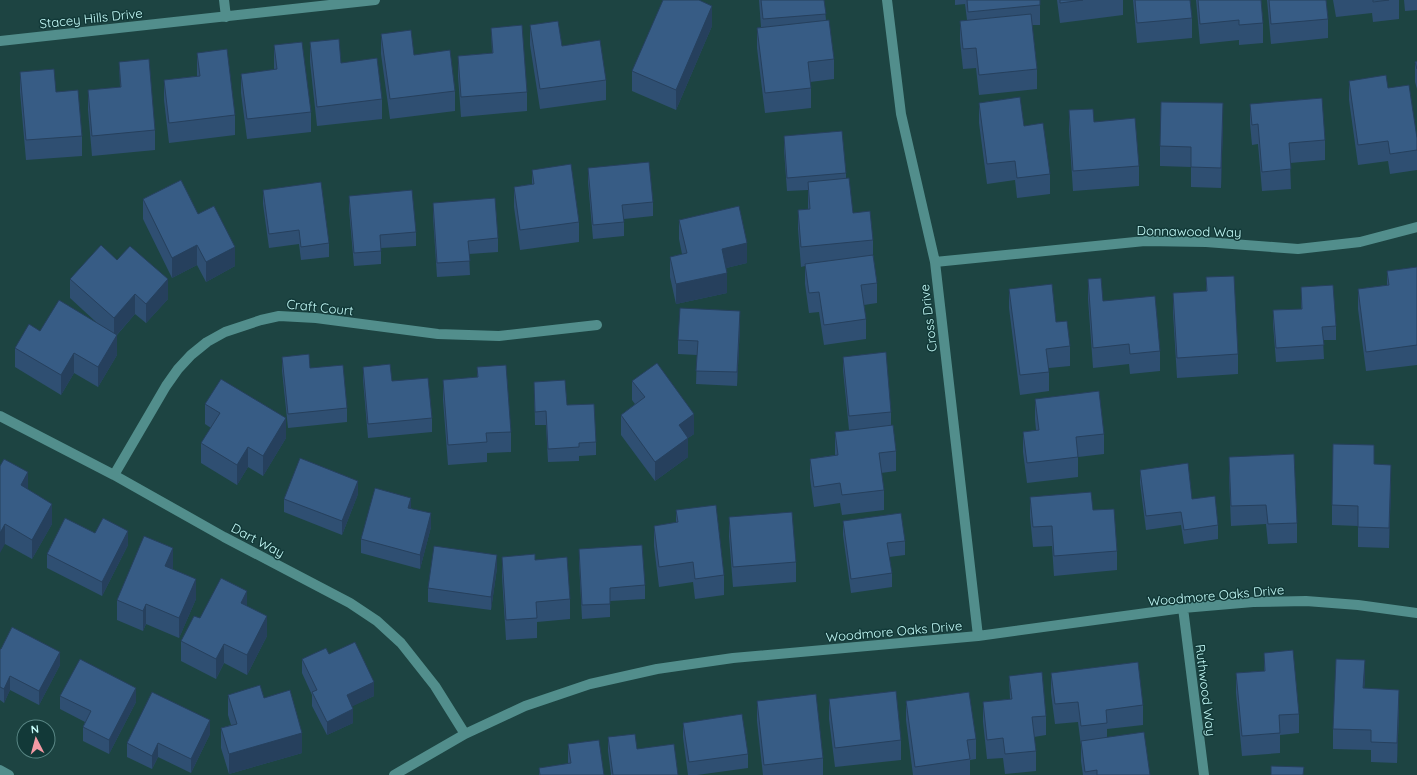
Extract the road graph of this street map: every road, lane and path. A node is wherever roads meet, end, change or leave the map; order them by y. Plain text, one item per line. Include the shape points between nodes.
1 (224, 0) edge
2 (375, 0) edge
3 (886, 0) edge
4 (226, 17) junction
5 (0, 41) edge
6 (1417, 227) edge
7 (935, 262) junction
8 (597, 324) dead end
9 (0, 416) edge
10 (114, 476) junction
11 (1183, 608) junction
12 (1417, 613) edge
13 (978, 636) junction
14 (465, 734) junction
15 (0, 770) edge
16 (9, 775) edge
17 (394, 775) edge
18 (1204, 775) edge

1 - 4 street
2 - 4 street, Stacey Hills Drive
3 - 7 street, Cross Drive via 901,114
4 - 5 street, Stacey Hills Drive
6 - 7 street, Donnawood Way via 1360,242 1298,249 1206,242 1145,241
7 - 13 street, Cross Drive
8 - 10 street, Craft Court via 499,336 438,334 316,318 279,316 261,320 225,332 191,355 166,386
9 - 10 street, Dart Way
10 - 14 street, Dart Way via 350,603 378,621 401,643 435,686
11 - 12 street, Woodmore Oaks Drive via 1253,602 1306,601
11 - 13 street, Woodmore Oaks Drive
11 - 18 street, Ruthwood Way
13 - 14 street, Woodmore Oaks Drive via 733,658 657,669 590,684 524,706
14 - 17 street, Woodmore Oaks Drive
15 - 16 street

